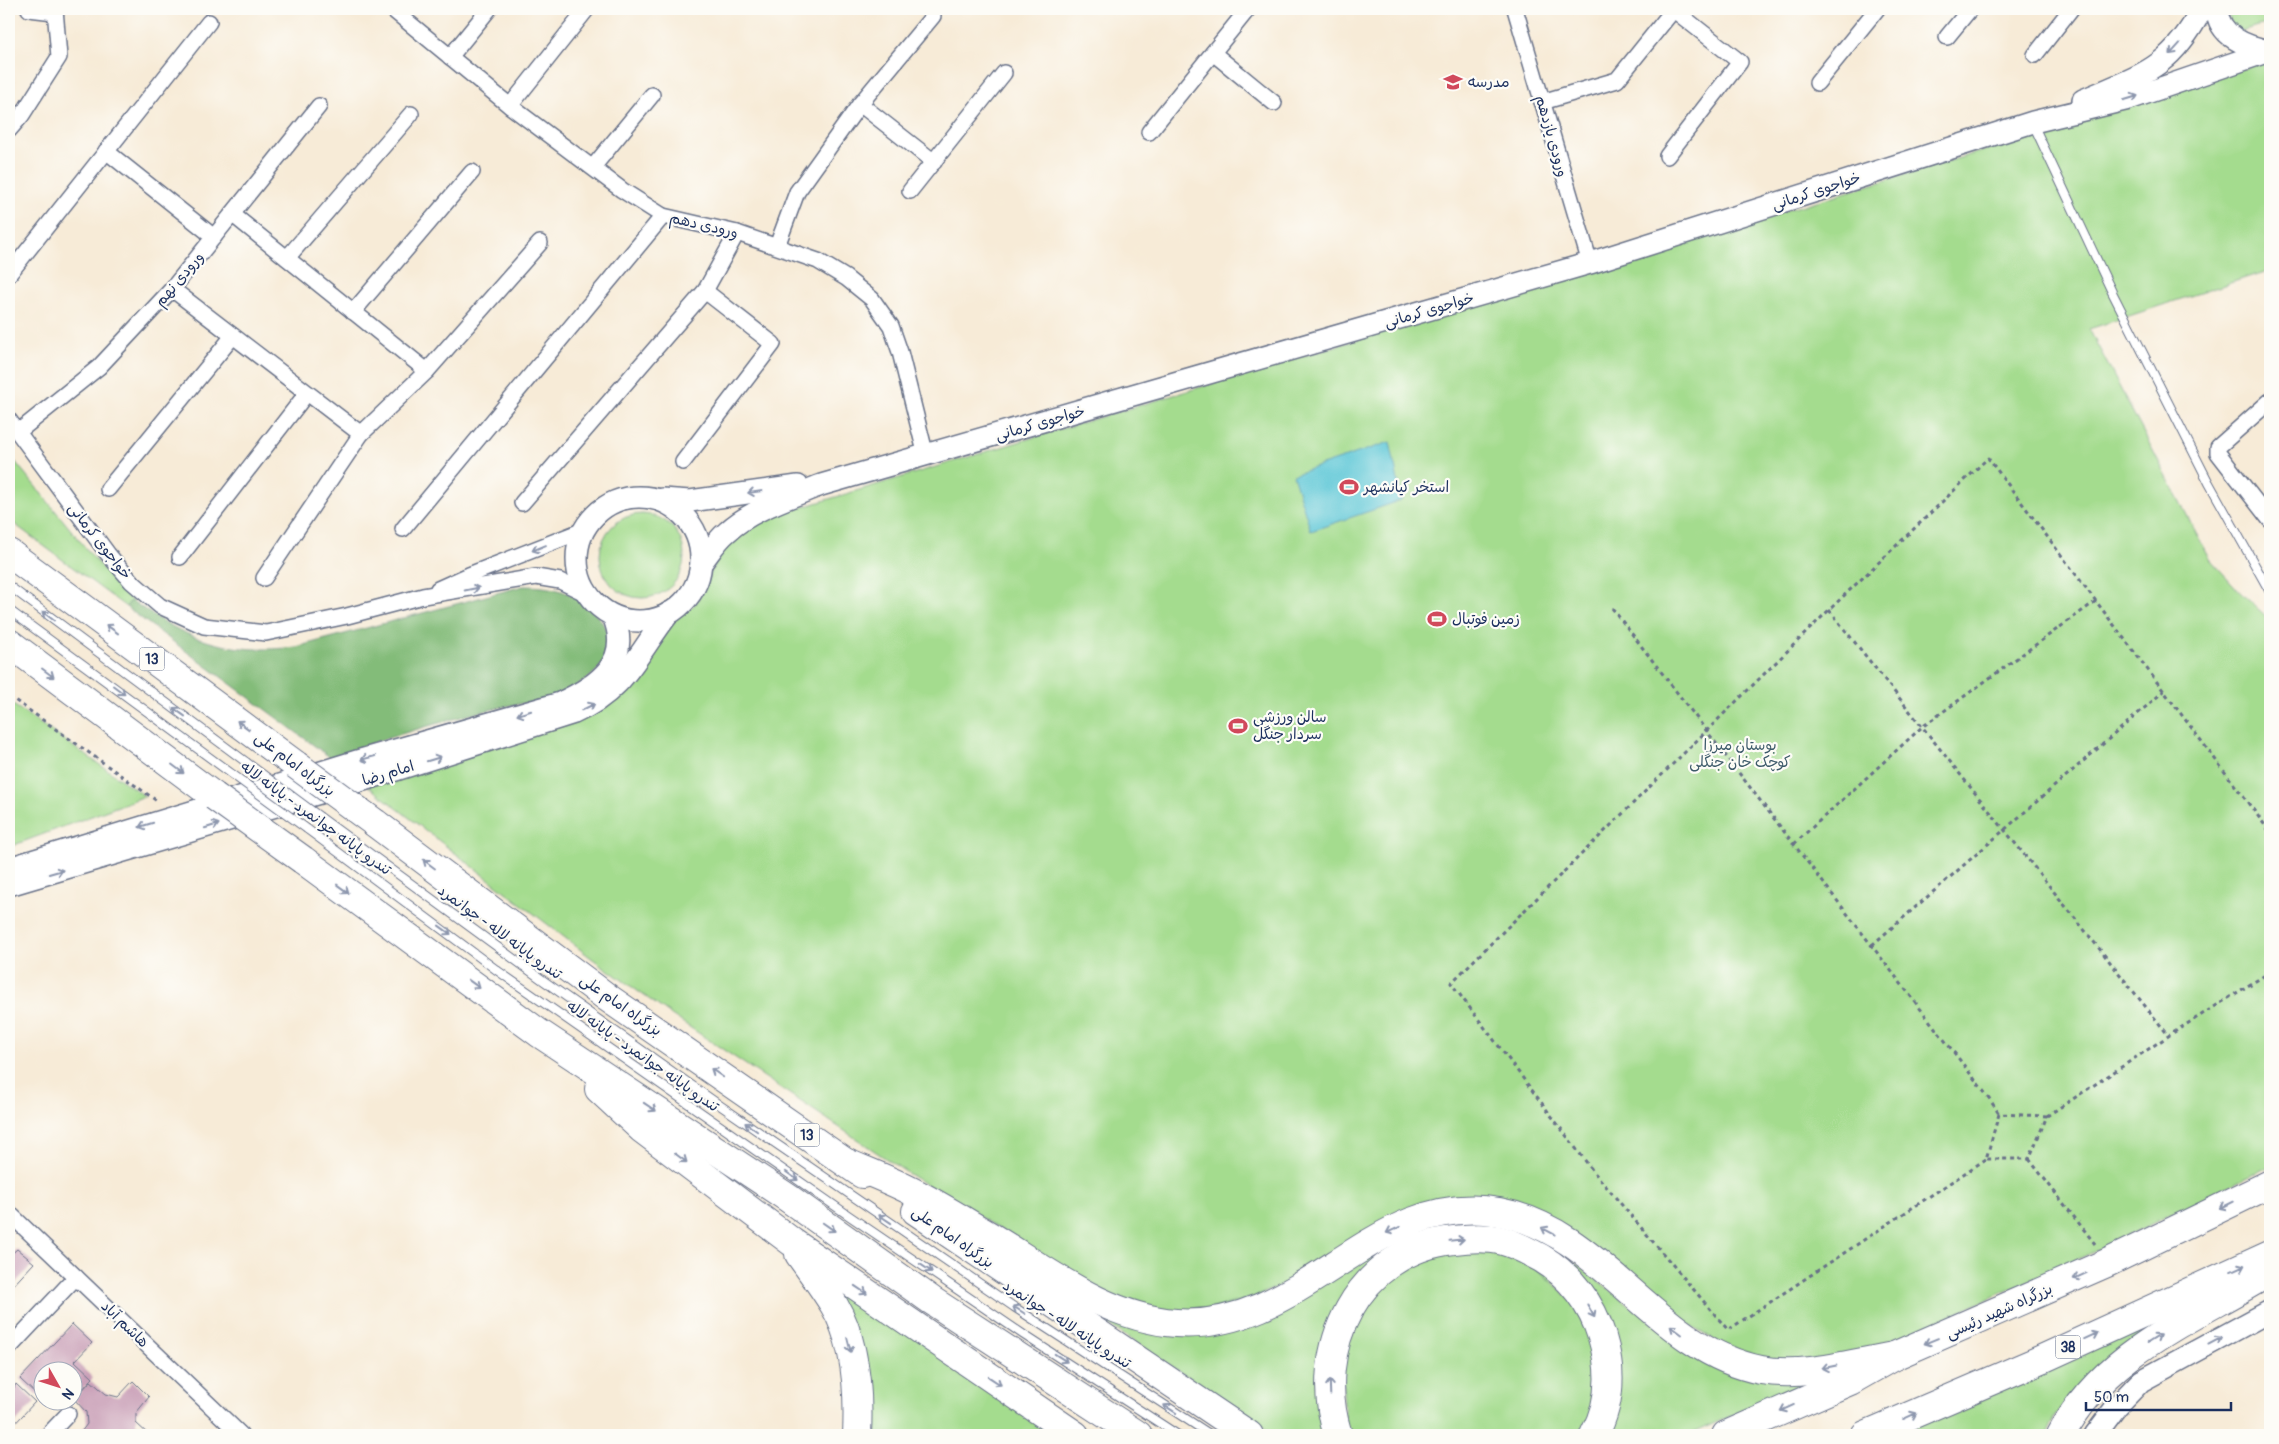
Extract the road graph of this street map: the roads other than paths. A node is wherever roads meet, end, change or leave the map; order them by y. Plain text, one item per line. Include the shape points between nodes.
1 (29, 9) edge
2 (392, 9) edge
3 (489, 9) edge
4 (587, 9) edge
5 (1248, 9) edge
6 (1515, 9) edge
7 (1674, 9) edge
8 (1877, 9) edge
9 (1970, 9) edge
10 (2071, 9) edge
11 (2202, 9) edge
12 (2217, 9) edge
13 (54, 10) edge
14 (933, 16) dead end
15 (209, 22) dead end
16 (1947, 38) dead end
17 (2270, 51) edge
18 (1213, 53) junction
19 (2035, 55) dead end
20 (450, 57) junction
21 (1004, 73) dead end
22 (1817, 84) dead end
23 (652, 95) dead end
24 (1274, 102) dead end
25 (1542, 102) junction
26 (860, 104) junction
27 (319, 106) dead end
28 (510, 106) junction
29 (411, 114) dead end
30 (2033, 122) junction
31 (9, 130) edge
32 (1149, 132) dead end
33 (106, 151) junction
34 (1667, 156) dead end
35 (934, 162) junction
36 (593, 167) junction
37 (472, 172) dead end
38 (910, 191) dead end
39 (232, 214) junction
40 (663, 216) junction
41 (737, 233) junction
42 (214, 237) junction
43 (540, 243) dead end
44 (777, 246) junction
45 (287, 258) junction
46 (1590, 264) junction
47 (9, 274) edge
48 (172, 289) junction
49 (705, 291) junction
50 (353, 312) junction
51 (234, 336) junction
52 (427, 371) junction
53 (307, 393) junction
54 (2270, 401) edge
55 (13, 426) edge
56 (361, 434) junction
57 (926, 456) junction
58 (683, 462) dead end
59 (821, 485) junction
60 (108, 489) dead end
61 (659, 499) junction
62 (522, 503) dead end
63 (2270, 520) edge
64 (403, 529) dead end
65 (584, 530) junction
66 (9, 553) edge
67 (180, 556) dead end
68 (702, 562) junction
69 (264, 578) dead end
70 (9, 586) edge
71 (2270, 592) edge
72 (587, 594) junction
73 (423, 596) junction
74 (9, 610) edge
75 (669, 613) junction
76 (613, 616) junction
77 (9, 644) edge
78 (9, 868) edge
79 (9, 886) edge
80 (539, 1033) junction
81 (848, 1163) junction
82 (2270, 1184) edge
83 (9, 1213) edge
84 (792, 1242) junction
85 (2270, 1255) edge
86 (2270, 1269) edge
87 (76, 1277) junction
88 (2270, 1311) edge
89 (9, 1348) edge
90 (1894, 1356) junction
91 (68, 1414) dead end
92 (48, 1435) edge
93 (241, 1435) edge
94 (857, 1435) edge
95 (1075, 1435) edge
96 (1138, 1435) edge
97 (1178, 1435) edge
98 (1211, 1435) edge
99 (1249, 1435) edge
100 (1338, 1435) edge
101 (1594, 1435) edge
102 (1726, 1435) edge
103 (1865, 1435) edge
104 (2061, 1435) edge
105 (2095, 1435) edge

1 - 13 street
2 - 20 street, ورودی دهم
3 - 20 street
4 - 28 street
5 - 18 street
6 - 25 street, ورودی یازدهم
7 - 25 street via 1617,80
7 - 34 street via 1740,62
8 - 22 street
9 - 16 street
10 - 19 street
11 -> 30 main road via 2179,46 2159,65
12 - 17 main road via 2218,21 2229,35 2245,44
13 - 31 street via 59,57
14 - 26 street
15 - 33 street
30 -> 17 main road via 2129,98
18 - 24 street
18 - 32 street
20 - 28 street, ورودی دهم
21 - 35 street
23 - 36 street
25 - 46 street, ورودی یازدهم
26 - 35 street
26 - 44 street via 797,192
27 - 39 street, ورودی نهم
28 - 36 street, ورودی دهم
29 - 45 street
30 - 46 main road, خواجوی کرمانی
30 - 71 lane via 2112,292 2196,457
33 - 42 street
33 - 47 street
35 - 38 street
36 - 40 street, ورودی دهم
37 - 50 street
39 - 42 street, ورودی نهم
39 - 45 street
40 - 41 street, ورودی دهم
40 - 64 street
41 - 44 street, ورودی دهم
41 - 49 street
42 - 48 street, ورودی نهم
43 - 52 street
44 - 57 street, ورودی دهم via 818,261 872,299 891,326 900,352
45 - 50 street
46 - 57 main road, خواجوی کرمانی
48 - 51 street
48 - 55 street, ورودی نهم via 99,367
49 - 58 street via 773,344
49 - 62 street
50 - 52 street
51 - 53 street
51 - 60 street
52 - 56 street
53 - 56 street
53 - 67 street
54 - 63 street via 2218,447 2218,453
55 - 73 street, خواجوی کرمانی via 131,581 160,606 204,626 266,633
56 - 69 street
57 - 59 main road, خواجوی کرمانی
59 -> 61 main road via 690,501
59 - 68 main road via 740,522 726,533
61 - 65 main road via 626,497 610,503 596,512
61 - 68 main road via 686,517 698,538
65 - 72 main road via 578,542 576,560 579,578
65 -> 73 street
81 -> 66 highway, بزرگراه امام علی / 13, bridge via 608,998
68 - 75 main road via 698,580 689,596
98 -> 70 lane, تندرو پایانه لاله - جوانمرد, bridge via 1014,1307 544,982
73 -> 72 street via 536,577 560,580
72 - 76 main road via 597,606
74 -> 97 lane, تندرو پایانه جوانمرد - پایانه لاله, bridge via 498,971 832,1204
75 - 76 main road via 644,621
79 -> 75 main road, امام رضا via 377,776 574,713 598,702 625,677
76 -> 78 main road, امام رضا via 619,644 614,661 601,678 577,695
77 -> 80 highway, bridge
80 -> 84 highway via 642,1129
80 -> 96 highway via 780,1193 931,1300
90 -> 81 highway via 1804,1372 1763,1370 1741,1364 1682,1334 1564,1239 1518,1217 1474,1209 1432,1216 1374,1239 1302,1287 1254,1312 1200,1324 1142,1318 1091,1297 916,1193
81 - 99 highway, بزرگراه امام علی / 13 via 1016,1281
82 -> 90 highway, بزرگراه شهید رئیسی via 2109,1262
83 - 87 street, هاشم آباد
84 -> 94 highway via 834,1306 843,1326 854,1375
84 -> 95 highway
103 -> 85 highway, 38
104 -> 86 highway via 2069,1419 2106,1374 2176,1325
87 - 89 street
87 - 93 street, هاشم آباد
105 -> 88 main road via 2141,1381
90 -> 102 highway, بزرگراه شهید رئیسی via 1850,1381
91 - 92 street
100 -> 101 highway via 1332,1407 1330,1366 1338,1331 1359,1293 1374,1276 1419,1248 1443,1241 1475,1238 1504,1241 1544,1260 1570,1280 1592,1310 1607,1354 1609,1384 1605,1409

